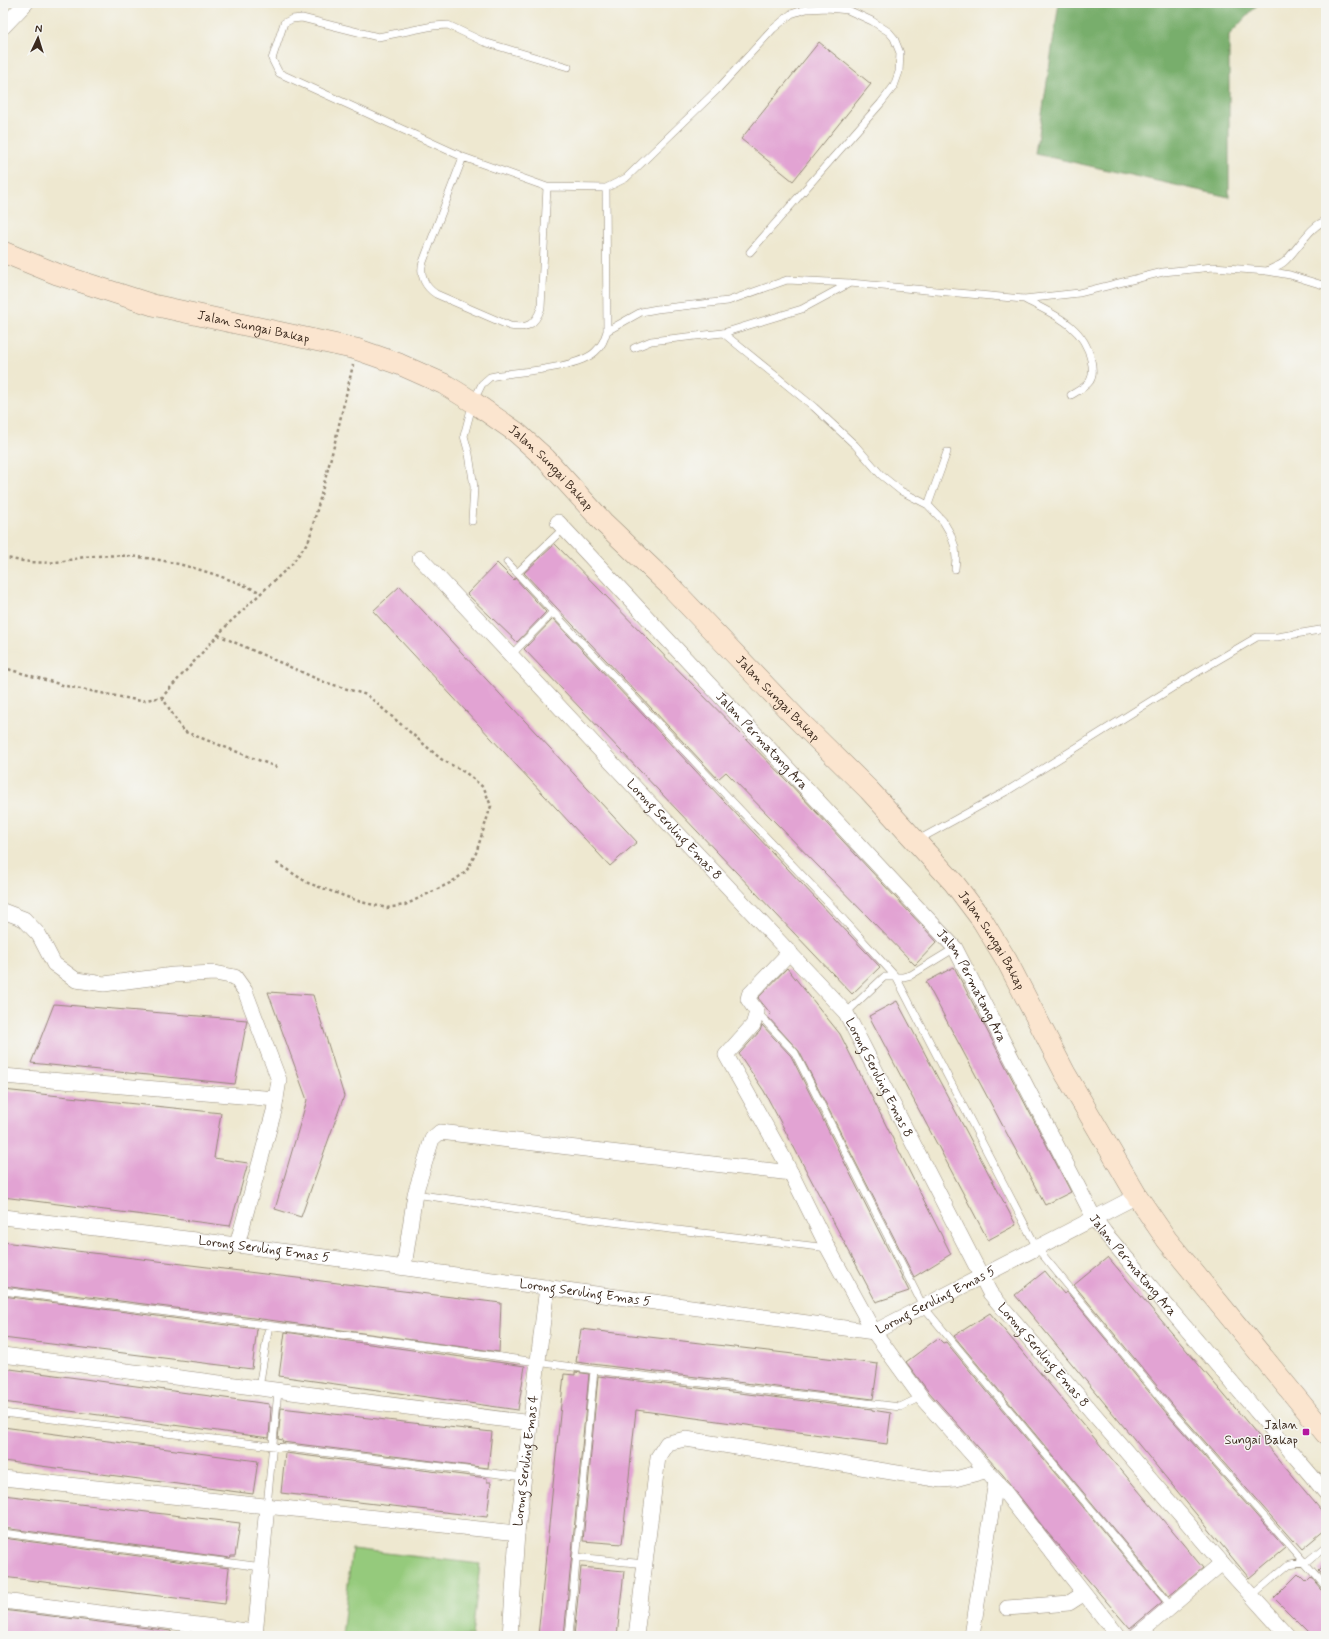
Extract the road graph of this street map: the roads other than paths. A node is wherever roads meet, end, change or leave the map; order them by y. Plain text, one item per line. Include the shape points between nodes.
1 (26, 3) edge
2 (3, 27) edge
3 (568, 67) dead end
4 (462, 158) junction
5 (547, 186) junction
6 (606, 188) junction
7 (1326, 221) edge
8 (3, 252) edge
9 (750, 252) dead end
10 (1267, 271) junction
11 (850, 283) junction
12 (1326, 286) edge
13 (1024, 299) junction
14 (608, 331) junction
15 (723, 333) junction
16 (634, 348) dead end
17 (1071, 395) dead end
18 (473, 402) junction
19 (947, 452) dead end
20 (928, 505) junction
21 (472, 521) dead end
22 (561, 525) joint
23 (420, 558) dead end
24 (507, 562) dead end
25 (955, 570) dead end
26 (517, 573) junction
27 (553, 612) junction
28 (1326, 629) edge
29 (510, 655) junction
30 (916, 841) junction
31 (3, 911) edge
32 (955, 948) junction
33 (790, 952) junction
34 (896, 977) junction
35 (757, 1012) junction
36 (846, 1013) junction
37 (3, 1076) edge
38 (276, 1099) junction
39 (791, 1173) junction
40 (414, 1194) junction
41 (1137, 1196) junction
42 (3, 1217) edge
43 (1094, 1218) junction
44 (237, 1245) junction
45 (828, 1248) junction
46 (1037, 1248) junction
47 (404, 1267) junction
48 (982, 1276) junction
49 (547, 1287) junction
50 (3, 1291) edge
51 (923, 1306) junction
52 (269, 1325) junction
53 (874, 1332) junction
54 (3, 1355) edge
55 (538, 1363) junction
56 (594, 1370) junction
57 (259, 1388) junction
58 (278, 1391) junction
59 (922, 1397) junction
60 (3, 1413) edge
61 (531, 1423) junction
62 (1326, 1434) edge
63 (273, 1446) junction
64 (990, 1476) junction
65 (3, 1478) edge
66 (524, 1478) junction
67 (1326, 1493) edge
68 (267, 1506) junction
69 (3, 1533) edge
70 (517, 1533) junction
71 (1326, 1546) edge
72 (576, 1557) junction
73 (1302, 1561) junction
74 (646, 1564) junction
75 (1222, 1564) junction
76 (262, 1567) junction
77 (1326, 1587) edge
78 (1083, 1594) junction
79 (1251, 1596) junction
80 (3, 1601) edge
81 (1172, 1607) junction
82 (1007, 1608) dead end
83 (255, 1634) edge
84 (510, 1636) edge
85 (569, 1636) edge
86 (636, 1636) edge
87 (972, 1636) edge
88 (1118, 1636) edge
89 (1136, 1636) edge
90 (1288, 1636) edge

1 - 2 street
3 - 4 lane via 484,42 448,26 433,26 378,37 302,18 292,19 284,24 272,59 279,73
4 - 5 lane
4 - 5 lane via 421,267 422,278 436,294 510,326 520,328 532,324 541,308
5 - 6 lane
6 - 9 lane via 626,178 718,89 773,29 791,14 807,9 828,8 858,13 881,26 897,42 900,53 897,79 881,103
6 - 14 lane
7 - 10 lane via 1313,230 1283,263
8 - 18 main road, Jalan Sungai Bakap via 57,274 153,305 356,349 444,384
10 - 12 lane
10 - 13 lane via 1213,267 1189,269 1136,278 1079,293
11 - 13 lane
11 - 14 lane via 787,280 728,301 641,312
11 - 15 lane via 802,309
13 - 17 lane via 1064,320 1078,332 1088,349 1092,378 1086,386
14 - 18 lane via 603,344 585,359 490,378 482,384
15 - 16 lane via 652,341
15 - 20 lane via 814,407 855,444 886,480
18 - 21 lane via 464,436 474,487
18 - 30 main road, Jalan Sungai Bakap via 516,432 546,458 603,522 669,585
19 - 20 lane
20 - 25 lane via 950,533 955,547
22 - 26 lane
22 - 32 street, Jalan Permatang Ara
23 - 29 street, Lorong Seruling Emas 8
24 - 26 lane
26 - 27 lane
27 - 29 lane
27 - 34 lane via 824,897
28 - 30 lane via 1257,638 1192,675 1007,791
29 - 33 street, Lorong Seruling Emas 8
30 - 41 main road, Jalan Sungai Bakap via 954,883 982,920 1007,961 1065,1073
31 - 38 street via 24,919 39,935 54,964 76,980 104,984 215,972 235,977 245,991 279,1080
32 - 34 lane via 911,975
32 - 43 street, Jalan Permatang Ara
33 - 35 street via 748,995
33 - 36 street, Lorong Seruling Emas 8
34 - 36 lane via 884,977
34 - 46 lane
35 - 39 street via 753,1025 726,1055
35 - 51 lane via 795,1053
36 - 48 street, Lorong Seruling Emas 8
37 - 38 street
38 - 44 street
39 - 40 street via 440,1132 432,1139
39 - 45 street
40 - 45 lane via 595,1220
40 - 47 street
41 - 43 street, Lorong Seruling Emas 5
41 - 62 main road, Jalan Sungai Bakap via 1167,1240
42 - 44 street, Lorong Seruling Emas 5
43 - 46 street, Lorong Seruling Emas 5
43 - 67 street, Jalan Permatang Ara
44 - 47 street, Lorong Seruling Emas 5
45 - 53 street
46 - 48 street, Lorong Seruling Emas 5
46 - 73 lane via 1172,1412
47 - 49 street, Lorong Seruling Emas 5
48 - 51 street, Lorong Seruling Emas 5
48 - 75 street, Lorong Seruling Emas 8 via 990,1293
49 - 53 street, Lorong Seruling Emas 5
49 - 55 street, Lorong Seruling Emas 4
50 - 52 lane
51 - 53 street, Lorong Seruling Emas 5
51 - 81 lane
52 - 55 lane
52 - 57 lane
53 - 59 street
54 - 57 street
55 - 56 lane
55 - 61 street, Lorong Seruling Emas 4
56 - 59 lane via 900,1407
56 - 72 lane
57 - 58 street
58 - 61 street
58 - 63 lane
59 - 64 street
60 - 63 lane
61 - 66 street, Lorong Seruling Emas 4
63 - 66 lane
63 - 68 lane
64 - 74 street via 941,1480 686,1439 667,1443 658,1457
64 - 78 street
64 - 87 street
65 - 68 street
66 - 70 street, Lorong Seruling Emas 4
68 - 70 street
68 - 76 street
69 - 76 lane
70 - 84 street, Lorong Seruling Emas 4
71 - 73 lane via 1313,1558
72 - 74 lane
72 - 85 lane
73 - 77 lane
73 - 79 lane via 1289,1564
74 - 86 street
75 - 79 street, Lorong Seruling Emas 8
75 - 81 street
76 - 83 street
78 - 82 street via 1069,1603
78 - 88 street
79 - 90 street, Lorong Seruling Emas 8
80 - 83 street
81 - 89 street

